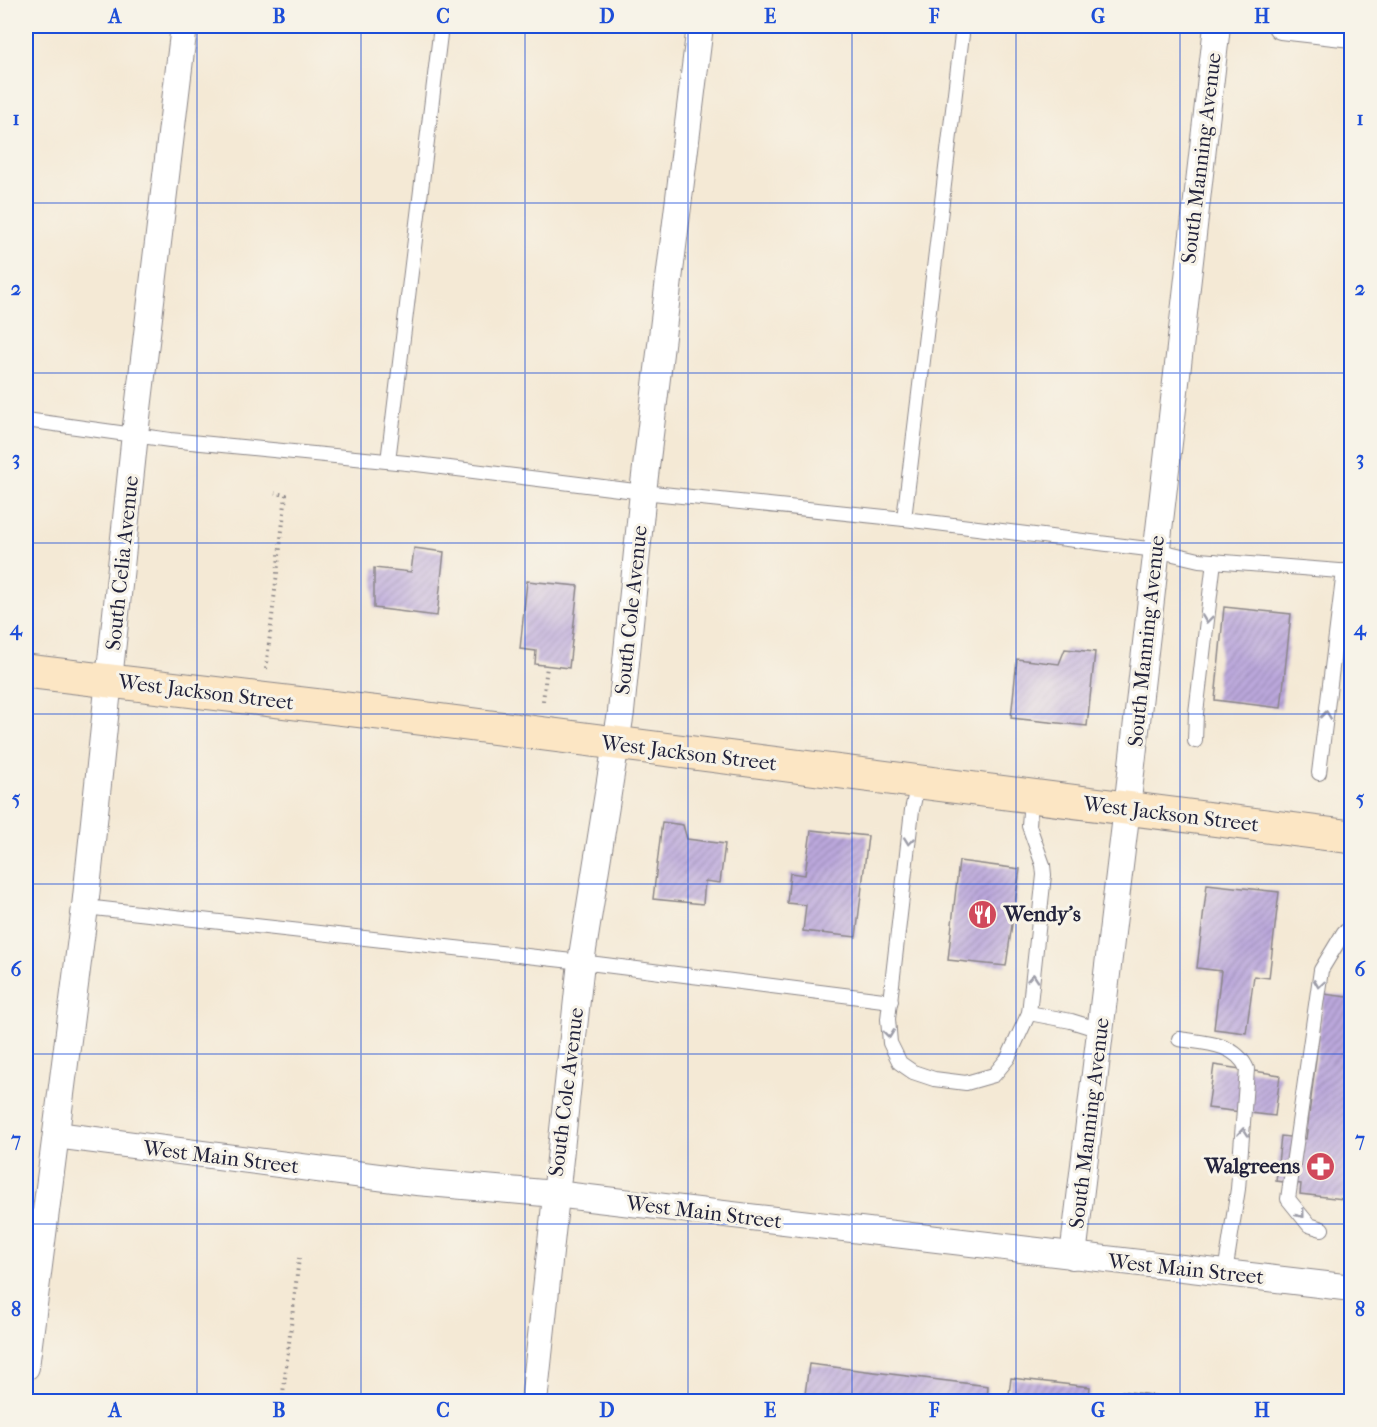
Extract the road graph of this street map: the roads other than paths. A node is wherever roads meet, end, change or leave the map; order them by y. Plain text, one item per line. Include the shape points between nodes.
1 (184, 26) edge
2 (441, 26) edge
3 (700, 26) edge
4 (963, 26) edge
5 (1217, 26) edge
6 (1281, 26) edge
7 (1352, 34) edge
8 (26, 420) edge
9 (135, 434) junction
10 (388, 461) junction
11 (643, 492) junction
12 (904, 519) junction
13 (1156, 550) junction
14 (1214, 561) junction
15 (1348, 571) edge
16 (26, 671) edge
17 (109, 681) junction
18 (1195, 741) dead end
19 (616, 744) junction
20 (1319, 773) dead end
21 (918, 783) junction
22 (1031, 797) junction
23 (1127, 808) junction
24 (1352, 837) edge
25 (85, 907) junction
26 (1344, 932) dead end
27 (581, 962) junction
28 (891, 1001) junction
29 (1029, 1013) junction
30 (1100, 1030) junction
31 (1179, 1039) dead end
32 (56, 1135) junction
33 (555, 1194) junction
34 (1322, 1229) dead end
35 (1073, 1256) junction
36 (1225, 1273) junction
37 (1352, 1288) edge
38 (26, 1367) edge
39 (534, 1401) edge

1 - 9 street, South Celia Avenue
2 - 10 lane
3 - 11 street, South Cole Avenue
4 - 12 lane
5 - 13 street, South Manning Avenue
6 - 7 street
8 - 9 lane
9 - 10 lane
9 - 17 street, South Celia Avenue
10 - 11 lane
11 - 12 lane
11 - 19 street, South Cole Avenue
12 - 13 lane
13 - 14 lane
13 - 23 street, South Manning Avenue
14 - 15 lane
14 -> 18 lane
20 -> 15 lane
16 - 17 main road, West Jackson Street
17 - 19 main road, West Jackson Street
17 - 25 street, South Celia Avenue
19 - 21 main road, West Jackson Street
19 - 27 street, South Cole Avenue
21 - 22 main road, West Jackson Street
21 -> 28 lane
22 - 23 main road, West Jackson Street
29 -> 22 lane via 1044,875 1029,826
23 - 24 main road, West Jackson Street
23 - 30 street, South Manning Avenue
25 - 27 lane
25 - 32 street, South Celia Avenue
26 -> 34 lane via 1320,970 1288,1199 1309,1224
27 - 28 lane
27 - 33 street, South Cole Avenue
28 -> 29 lane via 890,1043 900,1063 934,1079 966,1083 994,1076 1008,1058
29 - 30 lane
30 - 35 street, South Manning Avenue
36 -> 31 lane via 1238,1189 1247,1070 1232,1050
32 - 33 street, West Main Street via 417,1182
32 - 38 street, South Celia Avenue
33 - 35 street, West Main Street
33 - 39 street, South Cole Avenue
35 - 36 street, West Main Street
36 - 37 street, West Main Street

